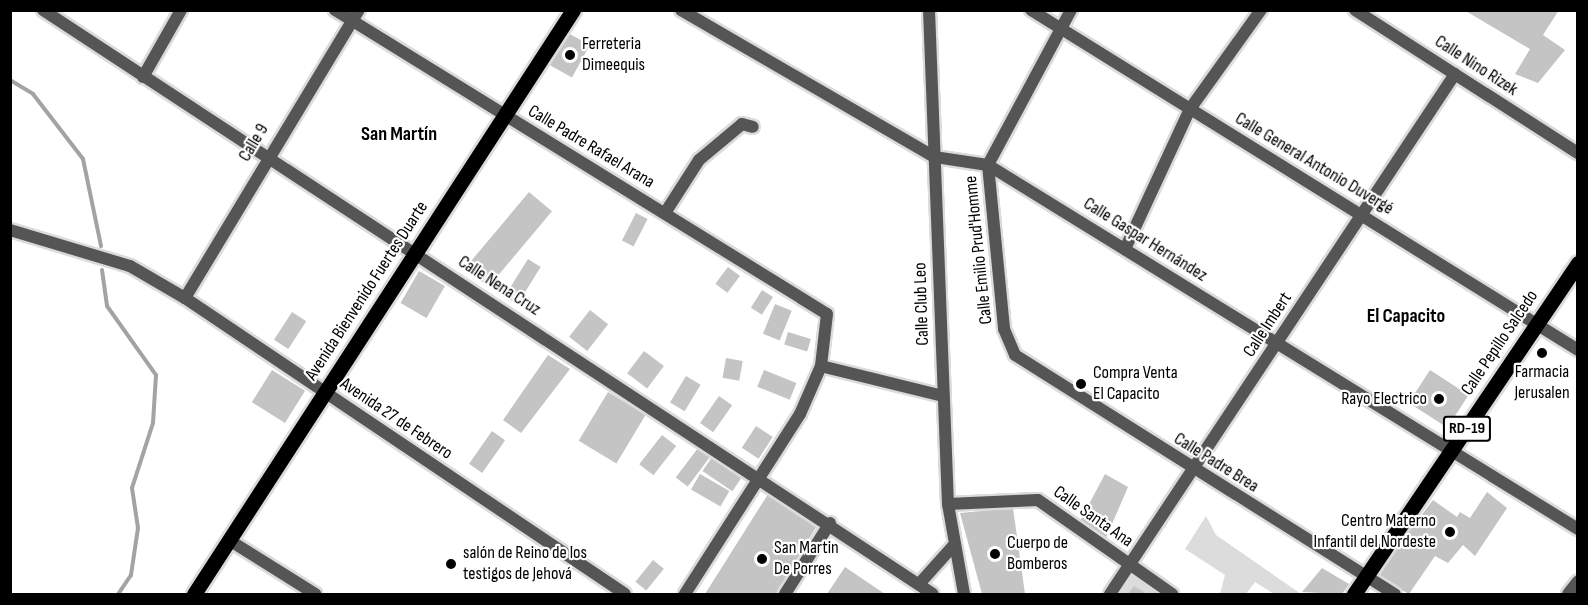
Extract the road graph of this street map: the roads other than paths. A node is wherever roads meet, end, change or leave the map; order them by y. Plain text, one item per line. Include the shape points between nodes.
1 (43, 10) edge
2 (181, 10) edge
3 (335, 10) edge
4 (573, 10) edge
5 (681, 10) edge
6 (929, 10) edge
7 (1031, 10) edge
8 (1071, 10) edge
9 (1261, 10) edge
10 (1355, 10) edge
11 (356, 16) edge
12 (1061, 28) junction
13 (1455, 74) junction
14 (143, 77) junction
15 (1190, 109) junction
16 (504, 116) junction
17 (753, 127) dead end
18 (1578, 153) edge
19 (266, 156) junction
20 (935, 157) junction
21 (988, 165) junction
22 (665, 213) junction
23 (1362, 213) junction
24 (10, 230) edge
25 (1125, 249) junction
26 (415, 253) junction
27 (1578, 263) edge
28 (184, 298) junction
29 (1536, 325) junction
30 (1278, 344) junction
31 (1578, 350) edge
32 (1019, 360) joint
33 (821, 366) junction
34 (324, 392) junction
35 (943, 396) junction
36 (1452, 451) junction
37 (1193, 471) junction
38 (758, 476) junction
39 (948, 504) junction
40 (830, 523) junction
41 (1578, 529) edge
42 (229, 540) junction
43 (954, 545) junction
44 (1130, 564) junction
45 (1366, 577) junction
46 (1578, 581) edge
47 (920, 583) junction
48 (194, 594) edge
49 (315, 594) edge
50 (625, 594) edge
51 (685, 594) edge
52 (785, 594) edge
53 (933, 594) edge
54 (964, 594) edge
55 (1110, 594) edge
56 (1172, 594) edge
57 (1354, 594) edge
58 (1395, 594) edge
59 (1568, 594) edge

1 - 14 street, Calle Nena Cruz
2 - 14 street
3 - 11 street, Calle Padre Rafael Arana
4 - 16 main road, Avenida Bienvenido Fuertes Duarte
5 - 20 street, Calle Gaspar Hernández
6 - 20 street, Calle Club Leo
7 - 12 street, Calle General Antonio Duvergé
8 - 12 street, Calle Emilio Prud'Homme
9 - 15 street
10 - 13 street, Calle Nino Rizek
11 - 16 street, Calle Padre Rafael Arana
11 - 19 street, Calle 9
12 - 15 street, Calle General Antonio Duvergé
12 - 21 street, Calle Emilio Prud'Homme
13 - 18 street, Calle Nino Rizek
13 - 23 street, Calle Imbert
14 - 19 street, Calle Nena Cruz
15 - 23 street, Calle General Antonio Duvergé
15 - 25 street
16 - 22 street, Calle Padre Rafael Arana
16 - 26 main road, Avenida Bienvenido Fuertes Duarte
17 - 22 street via 742,124 699,160
19 - 26 street, Calle Nena Cruz
19 - 28 street, Calle 9
20 - 21 street, Calle Gaspar Hernández
20 - 35 street, Calle Club Leo
21 - 25 street, Calle Gaspar Hernández
21 - 32 street, Calle Emilio Prud'Homme via 1004,329
22 - 33 street, Calle Padre Rafael Arana via 827,314
23 - 29 street, Calle General Antonio Duvergé
23 - 30 street, Calle Imbert
24 - 28 street, Avenida 27 de Febrero via 130,266
25 - 30 street, Calle Gaspar Hernández
26 - 34 main road, Avenida Bienvenido Fuertes Duarte
26 - 38 street, Calle Nena Cruz
27 - 29 main road, Calle Pepillo Salcedo / RD-19
28 - 34 street, Avenida 27 de Febrero
29 - 31 street, Calle General Antonio Duvergé
29 - 36 main road, Calle Pepillo Salcedo / RD-19
30 - 36 street, Calle Gaspar Hernández
30 - 37 street, Calle Imbert
32 - 37 street, Calle Padre Brea
33 - 35 street
33 - 38 street via 800,414
34 - 42 main road, Avenida Bienvenido Fuertes Duarte
34 - 50 street, Avenida 27 de Febrero
35 - 39 street, Calle Club Leo
36 - 41 street, Calle Gaspar Hernández
36 - 45 main road, Calle Pepillo Salcedo / RD-19
37 - 44 street, Calle Imbert
37 - 45 street, Calle Padre Brea
38 - 40 street, Calle Nena Cruz
38 - 51 street
39 - 43 street, Calle Club Leo
39 - 44 street, Calle Santa Ana via 1032,498
40 - 47 street, Calle Nena Cruz
40 - 52 street
42 - 48 main road, Avenida Bienvenido Fuertes Duarte
42 - 49 street
43 - 47 street
43 - 54 street, Calle Club Leo
44 - 55 street, Calle Imbert
44 - 56 street, Calle Santa Ana
45 - 57 main road, Calle Pepillo Salcedo / RD-19
45 - 58 street, Calle Padre Brea
46 - 59 street
47 - 53 street, Calle Nena Cruz

